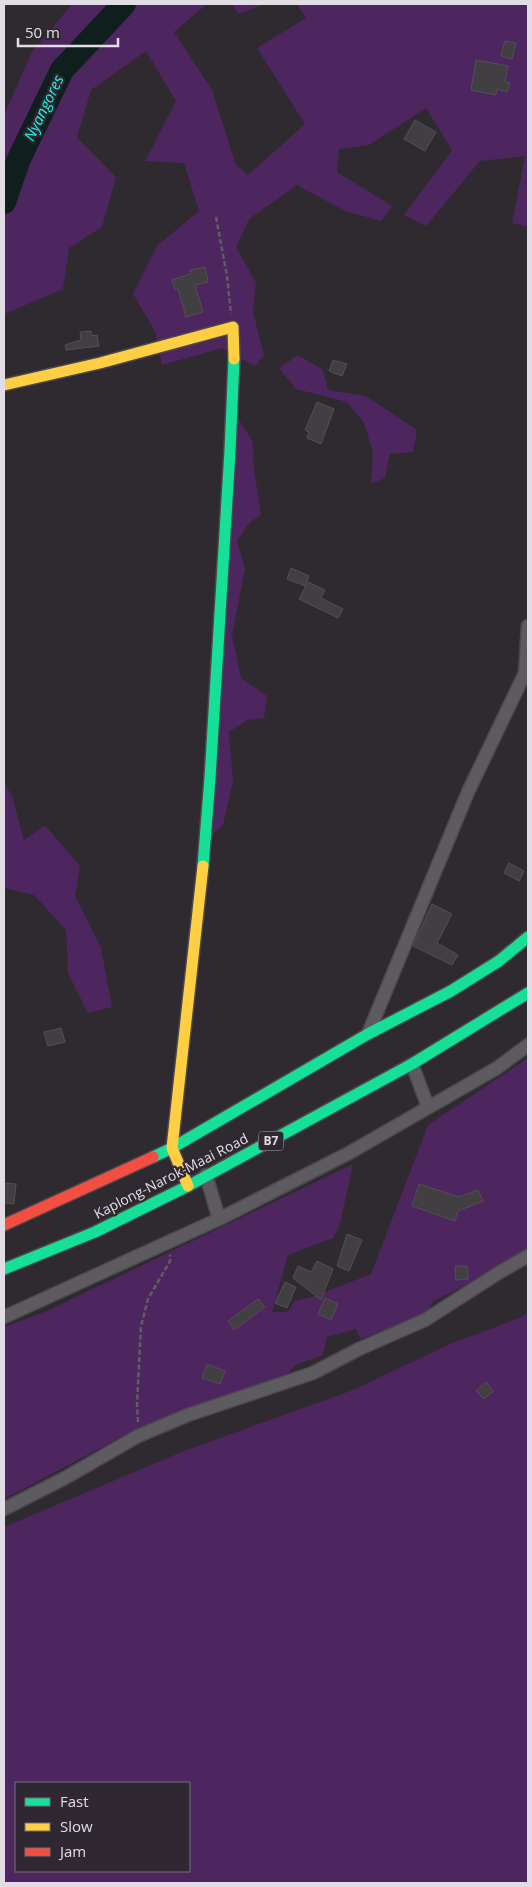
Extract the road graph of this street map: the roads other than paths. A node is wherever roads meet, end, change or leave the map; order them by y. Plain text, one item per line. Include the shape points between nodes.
1 (4, 384) edge
2 (528, 626) edge
3 (528, 937) edge
4 (528, 993) edge
5 (368, 1034) junction
6 (528, 1045) edge
7 (412, 1064) junction
8 (428, 1107) junction
9 (172, 1148) junction
10 (206, 1175) junction
11 (188, 1186) junction
12 (219, 1219) junction
13 (4, 1225) edge
14 (528, 1256) edge
15 (4, 1269) edge
16 (4, 1317) edge
17 (4, 1509) edge

1 - 9 main road via 233,328 234,377 210,778
2 - 5 street via 525,673 468,792
3 - 5 main road via 466,982
4 - 7 main road, Kaplong-Narok-Maai Road / B7
5 - 9 main road
6 - 8 street via 497,1068
7 - 8 street
7 - 10 main road, Kaplong-Narok-Maai Road / B7
8 - 12 street via 349,1153
9 - 11 main road
9 - 13 main road
10 - 11 main road, Kaplong-Narok-Maai Road / B7
10 - 12 street
11 - 15 main road, Kaplong-Narok-Maai Road / B7 via 95,1232
12 - 16 street
14 - 17 street via 425,1320 312,1373 188,1415 138,1436

